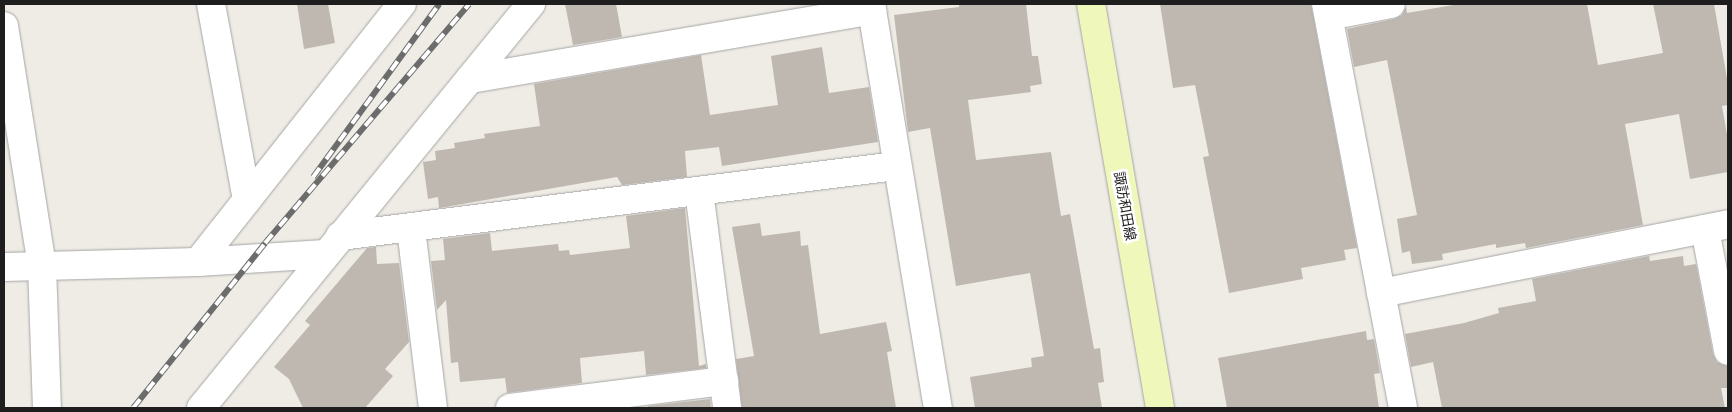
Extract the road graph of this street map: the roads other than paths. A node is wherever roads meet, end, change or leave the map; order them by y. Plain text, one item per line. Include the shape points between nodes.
1 (211, 4) edge
2 (402, 4) edge
3 (531, 4) edge
4 (1091, 4) edge
5 (1391, 4) edge
6 (872, 7) edge
7 (1327, 10) edge
8 (4, 26) edge
9 (470, 79) junction
10 (896, 166) junction
11 (699, 191) junction
12 (247, 200) junction
13 (1716, 226) edge
14 (411, 229) junction
15 (333, 245) junction
16 (198, 262) junction
17 (42, 266) junction
18 (4, 267) edge
19 (1382, 293) junction
20 (1728, 351) edge
21 (724, 381) junction
22 (47, 408) edge
23 (201, 408) edge
24 (433, 408) edge
25 (510, 408) edge
26 (727, 408) edge
27 (938, 408) edge
28 (1160, 408) edge
29 (1403, 408) edge

1 - 12 street
2 - 12 street
3 - 9 street
4 - 28 street, 諏訪和田線
5 - 7 street
6 - 9 street
6 - 10 street
7 - 19 street
8 - 17 street
9 - 15 street
10 - 11 street
10 - 27 street
11 - 14 street
11 - 21 street
12 - 16 street
13 - 19 street
13 - 20 street
14 - 15 street
14 - 24 street
15 - 16 street
15 - 23 street
16 - 17 street
17 - 18 street
17 - 22 street
19 - 29 street
21 - 25 street
21 - 26 street

